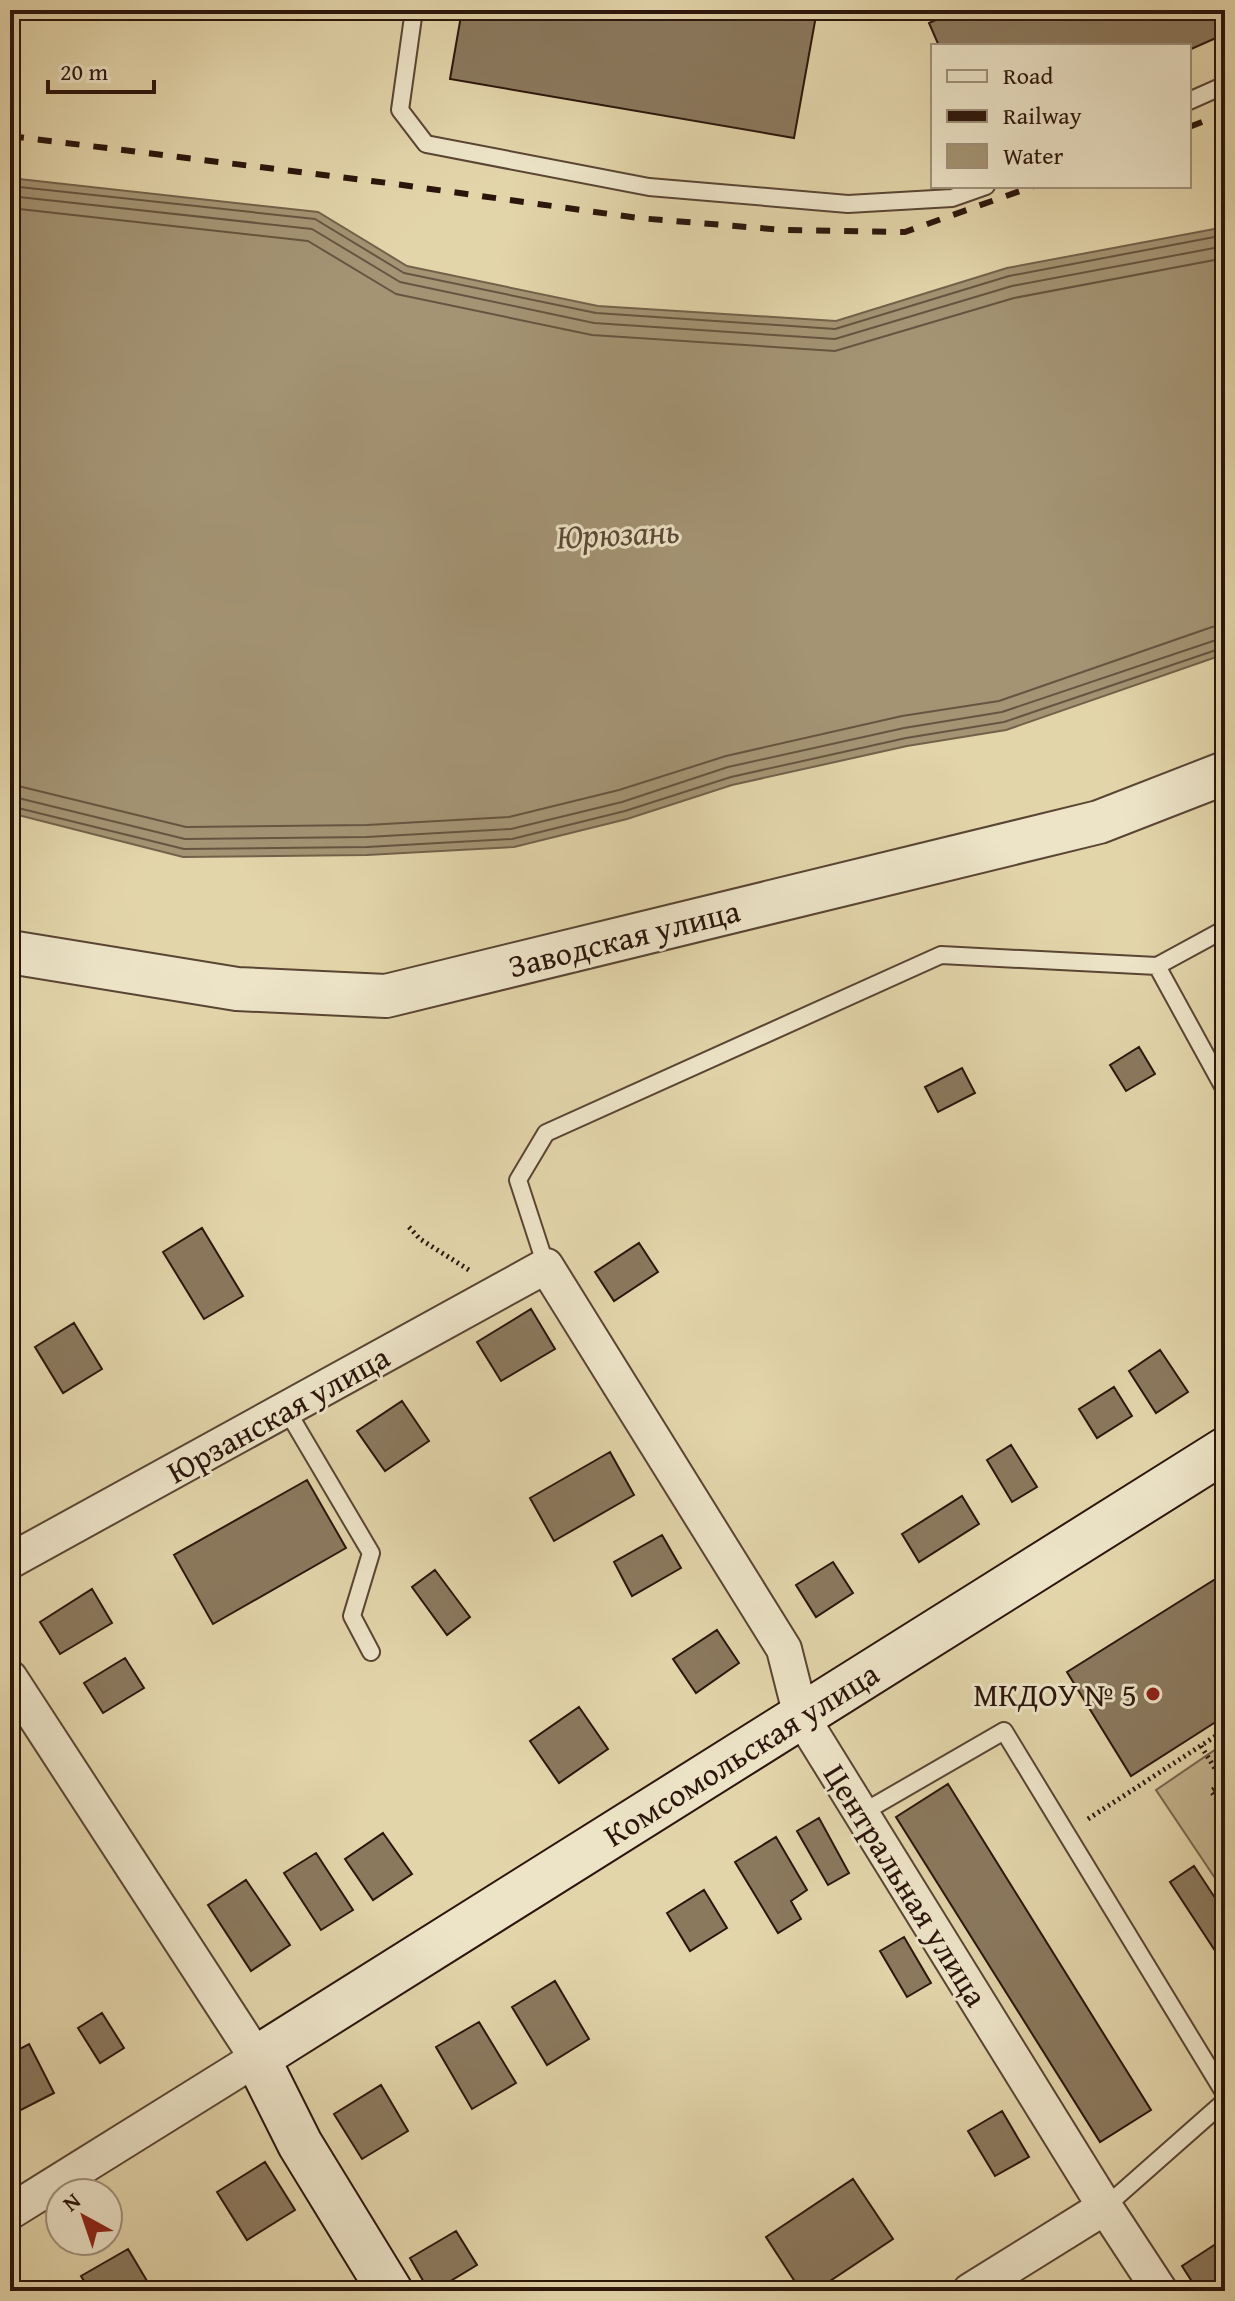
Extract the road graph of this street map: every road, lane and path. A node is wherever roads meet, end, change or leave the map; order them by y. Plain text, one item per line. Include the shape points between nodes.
1 (414, 10) edge
2 (1225, 85) edge
3 (1191, 100) edge
4 (980, 188) edge
5 (1225, 773) edge
6 (1225, 929) edge
7 (10, 952) edge
8 (1157, 966) junction
9 (1225, 1090) edge
10 (409, 1227) dead end
11 (546, 1266) junction
12 (511, 1286) junction
13 (286, 1409) junction
14 (1225, 1450) edge
15 (10, 1561) edge
16 (371, 1652) dead end
17 (10, 1678) edge
18 (801, 1716) junction
19 (1225, 1730) edge
20 (1201, 1746) junction
21 (1224, 1782) edge
22 (1225, 1811) edge
23 (862, 1813) junction
24 (1066, 1834) junction
25 (257, 2058) junction
26 (1225, 2094) edge
27 (1225, 2101) edge
28 (1105, 2207) junction
29 (10, 2212) edge
30 (390, 2291) edge
31 (970, 2291) edge
32 (1160, 2291) edge

1 - 4 lane via 400,110 426,144 649,187 848,204 952,198
2 - 3 lane
5 - 7 street, Заводская улица via 1099,822 386,996 237,989
6 - 8 lane
8 - 9 lane
8 - 11 lane via 941,955 546,1133 518,1180
10 - 12 path via 460,1266
11 - 12 street, Юрзанская улица
11 - 18 street, Центральная улица via 784,1649
12 - 13 street, Юрзанская улица
13 - 15 street, Юрзанская улица
13 - 16 lane via 371,1553 352,1616
14 - 18 main road, Комсомольская улица
17 - 25 street
18 - 23 street, Центральная улица
18 - 25 main road, Комсомольская улица
19 - 20 path
20 - 21 path
20 - 24 path
21 - 22 path via 1211,1791
23 - 24 lane via 1004,1731
23 - 28 street, Центральная улица
24 - 26 lane
25 - 29 street
25 - 30 main road via 300,2144
27 - 28 lane
28 - 31 street
28 - 32 street, Центральная улица

